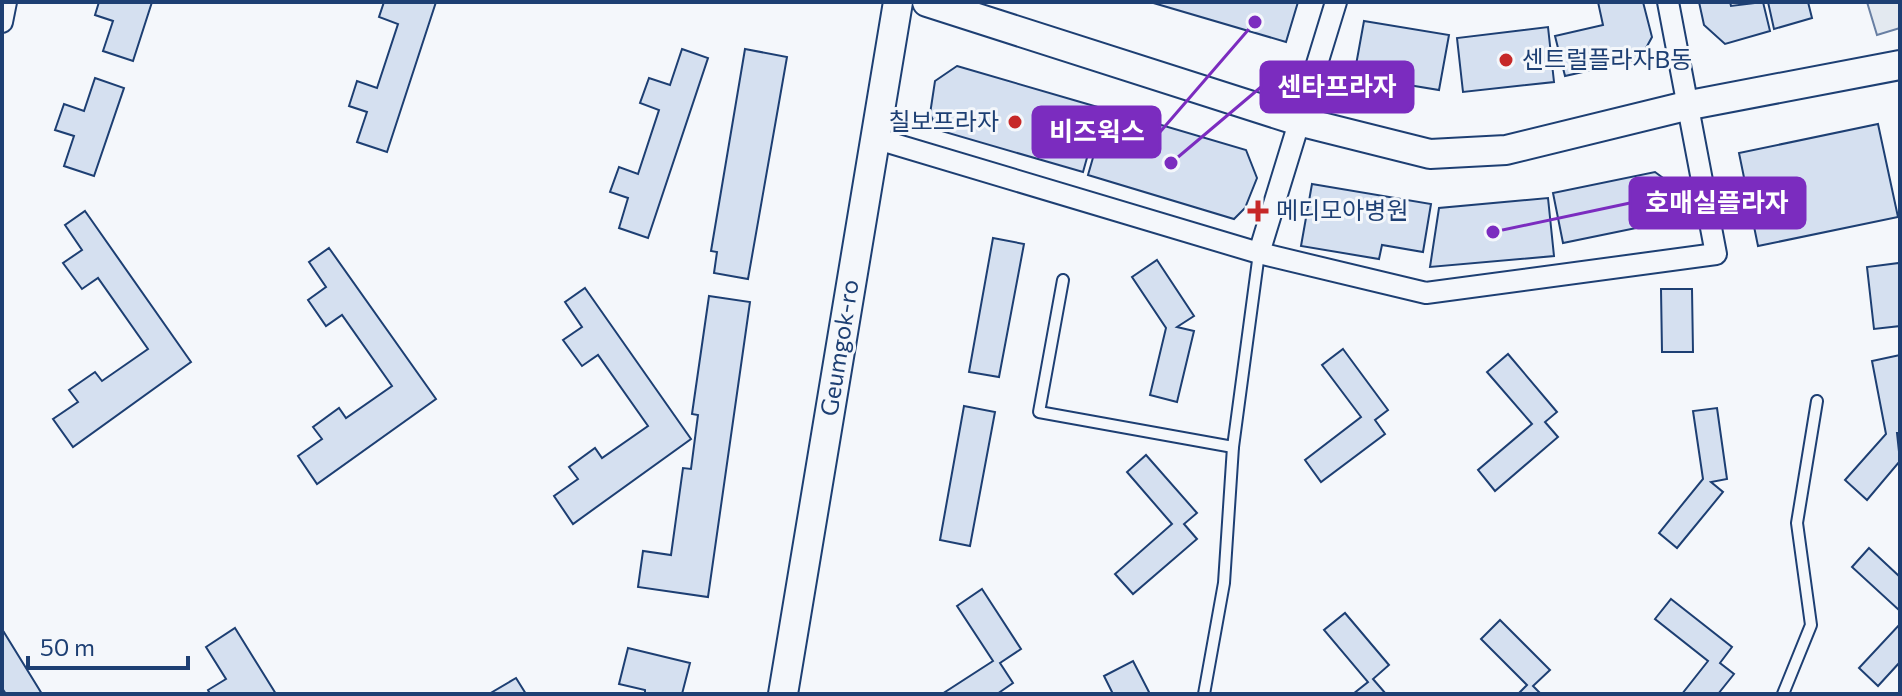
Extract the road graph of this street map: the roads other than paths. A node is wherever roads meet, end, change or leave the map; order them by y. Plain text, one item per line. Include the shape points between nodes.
1 (6, 2) edge
2 (898, 2) edge
3 (927, 2) edge
4 (1336, 2) edge
5 (1668, 2) edge
6 (2, 22) edge
7 (1900, 65) edge
8 (1690, 105) junction
9 (1302, 122) junction
10 (874, 138) junction
11 (1259, 253) junction
12 (1063, 280) dead end
13 (1817, 401) dead end
14 (1233, 447) junction
15 (783, 694) edge
16 (1204, 694) edge
17 (1783, 694) edge

1 - 6 street
2 - 10 street, Geumgok-ro
3 - 9 street
4 - 9 street
5 - 8 street
7 - 8 street
8 - 9 street via 1506,150 1430,154
8 - 11 street via 1716,254 1426,293
9 - 11 street
10 - 11 street
10 - 15 street, Geumgok-ro
11 - 14 lane
12 - 14 lane via 1039,412
13 - 17 lane via 1797,523 1811,625
14 - 16 lane via 1224,583

